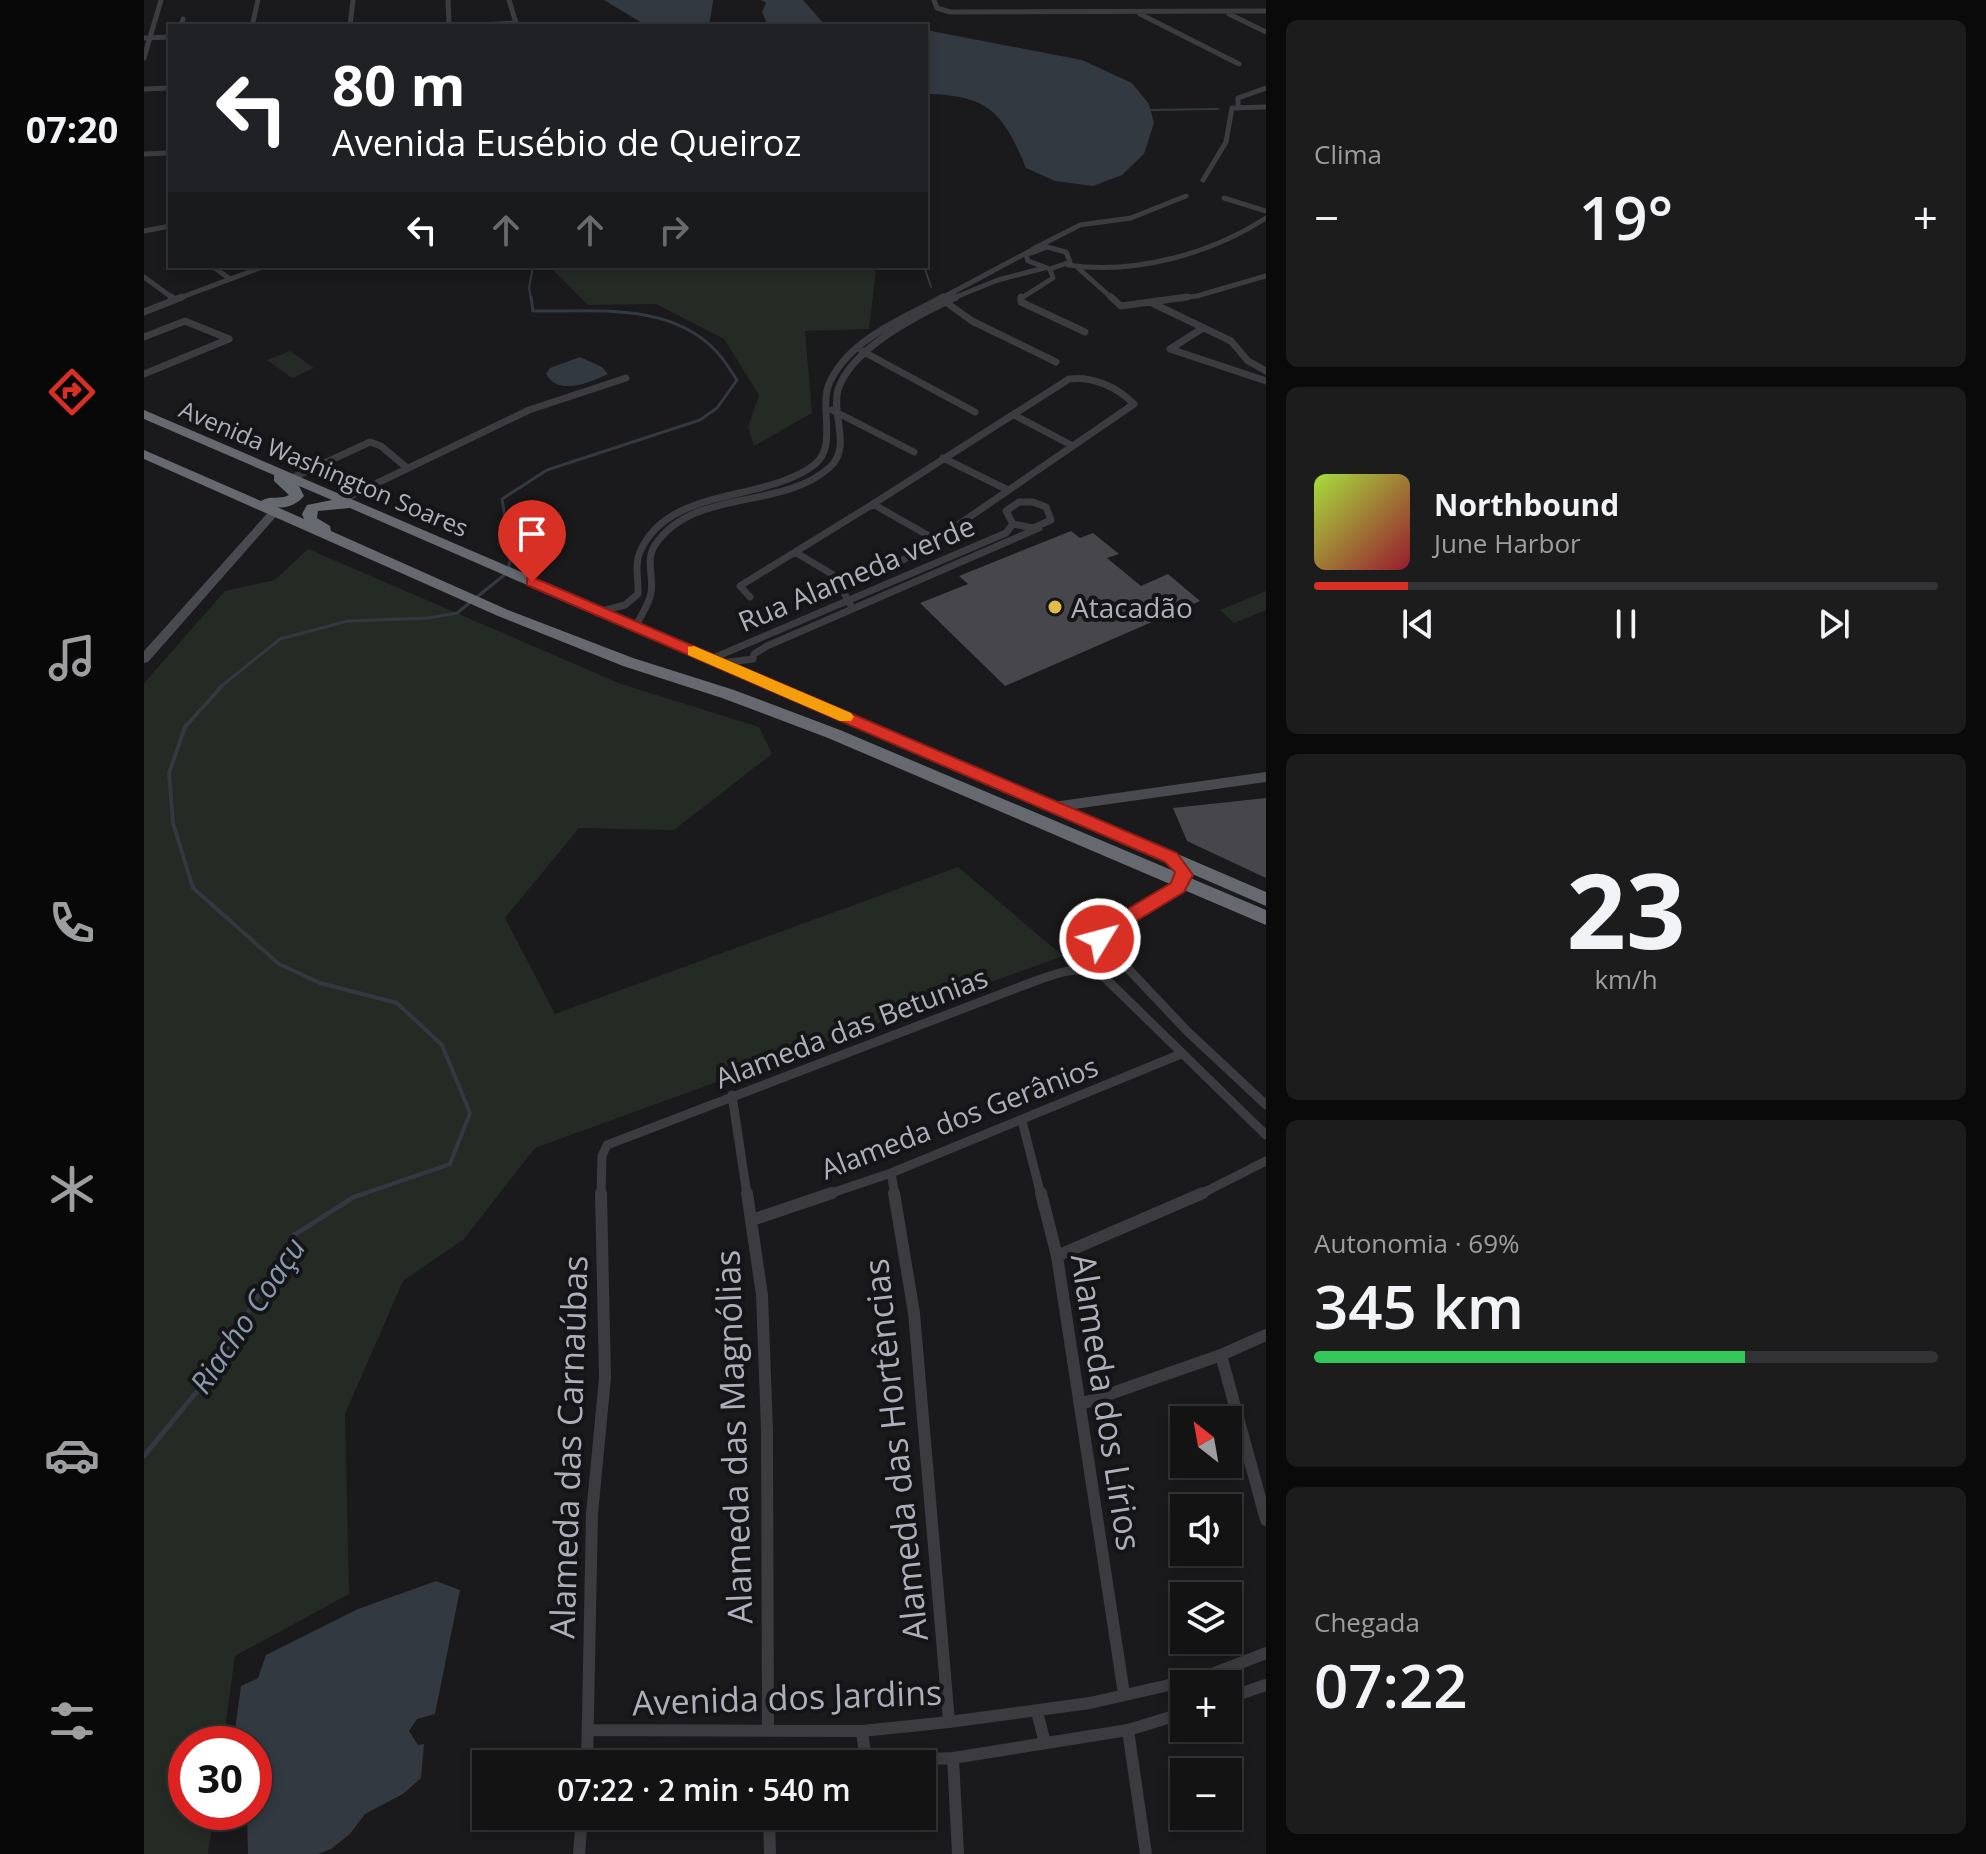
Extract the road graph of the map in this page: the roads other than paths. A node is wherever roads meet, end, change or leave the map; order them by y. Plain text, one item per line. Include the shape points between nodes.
1 (161, 0) edge
2 (258, 0) edge
3 (353, 0) edge
4 (448, 0) edge
5 (509, 0) edge
6 (1008, 0) edge
7 (1182, 0) edge
8 (935, 3) edge
9 (1266, 11) edge
10 (1011, 12) junction
11 (1137, 12) junction
12 (1187, 12) junction
13 (1226, 13) junction
14 (252, 24) edge
15 (350, 24) edge
16 (449, 24) edge
17 (516, 24) edge
18 (1266, 32) edge
19 (168, 37) edge
20 (147, 38) edge
21 (144, 58) edge
22 (1239, 64) dead end
23 (168, 88) edge
24 (1266, 88) edge
25 (144, 89) edge
26 (1238, 107) junction
27 (1264, 108) edge
28 (168, 153) edge
29 (144, 154) edge
30 (1203, 180) dead end
31 (1186, 196) dead end
32 (1224, 198) dead end
33 (1266, 211) edge
34 (1266, 218) edge
35 (168, 226) edge
36 (160, 228) junction
37 (144, 231) edge
38 (168, 234) edge
39 (1061, 235) junction
40 (1032, 250) junction
41 (1066, 252) junction
42 (1013, 259) junction
43 (1068, 265) junction
44 (215, 268) edge
45 (260, 268) edge
46 (1039, 268) junction
47 (1078, 268) junction
48 (992, 270) junction
49 (1008, 276) junction
50 (1266, 276) edge
51 (144, 277) edge
52 (230, 279) junction
53 (175, 300) junction
54 (944, 301) junction
55 (1163, 301) junction
56 (1152, 303) junction
57 (144, 312) edge
58 (1203, 328) junction
59 (1085, 332) dead end
60 (144, 337) edge
61 (860, 350) junction
62 (1248, 361) junction
63 (1056, 362) dead end
64 (1233, 370) junction
65 (1266, 371) edge
66 (144, 374) edge
67 (626, 378) dead end
68 (1266, 381) edge
69 (823, 410) junction
70 (834, 410) junction
71 (975, 412) dead end
72 (144, 414) edge
73 (1014, 415) junction
74 (840, 439) junction
75 (826, 444) junction
76 (1073, 446) junction
77 (841, 450) junction
78 (914, 452) dead end
79 (147, 458) edge
80 (943, 458) junction
81 (819, 461) junction
82 (832, 465) junction
83 (407, 468) junction
84 (807, 470) junction
85 (274, 471) junction
86 (817, 476) junction
87 (292, 478) junction
88 (1008, 490) junction
89 (241, 496) junction
90 (342, 500) junction
91 (872, 503) junction
92 (276, 510) junction
93 (367, 511) junction
94 (1013, 524) junction
95 (1039, 528) junction
96 (332, 536) junction
97 (936, 540) junction
98 (795, 552) junction
99 (883, 572) dead end
100 (750, 597) dead end
101 (847, 600) junction
102 (855, 609) junction
103 (602, 611) junction
104 (636, 626) junction
105 (144, 659) edge
106 (716, 661) junction
107 (1266, 777) edge
108 (1266, 785) edge
109 (1168, 795) junction
110 (1053, 807) junction
111 (1089, 822) junction
112 (1171, 858) junction
113 (1183, 881) junction
114 (1266, 899) edge
115 (1266, 918) edge
116 (1181, 1054) junction
117 (732, 1095) junction
118 (1266, 1105) edge
119 (1022, 1121) junction
120 (1266, 1135) edge
121 (618, 1139) joint
122 (1266, 1161) edge
123 (891, 1173) junction
124 (752, 1220) junction
125 (1057, 1256) junction
126 (1266, 1335) edge
127 (1221, 1355) junction
128 (1081, 1404) junction
129 (1266, 1520) edge
130 (1266, 1653) edge
131 (1229, 1670) edge
132 (1266, 1685) edge
133 (1170, 1687) edge
134 (1242, 1693) edge
135 (1124, 1694) junction
136 (1037, 1712) junction
137 (1170, 1717) edge
138 (949, 1722) junction
139 (589, 1730) junction
140 (768, 1730) junction
141 (1128, 1730) junction
142 (862, 1731) junction
143 (1045, 1743) junction
144 (588, 1750) edge
145 (865, 1750) edge
146 (953, 1758) junction
147 (936, 1759) edge
148 (581, 1830) edge
149 (769, 1830) edge
150 (579, 1854) edge
151 (770, 1854) edge
152 (958, 1854) edge
153 (1146, 1854) edge

1 - 20 street
2 - 14 street
3 - 15 street
4 - 16 street
5 - 17 street
6 - 10 street
7 - 12 street
8 - 10 street via 938,10 950,12
9 - 13 street
10 - 11 street
11 - 12 street
11 - 22 street
12 - 13 street
13 - 18 street
19 - 20 street
20 - 21 street
23 - 25 street
24 - 26 street via 1238,98
26 - 27 street
26 - 30 street via 1232,108 1226,142
28 - 29 street
31 - 39 street via 1143,215 1080,225
32 - 33 street
34 - 47 street via 1233,237 1182,254
35 - 36 street
36 - 37 street
36 - 38 street
39 - 40 street
39 - 41 street
40 - 41 street via 1053,247
40 - 42 street
40 - 46 street via 1027,258
41 - 43 street via 1071,257
42 - 46 street
42 - 48 street
43 - 46 street
43 - 47 street
44 - 52 street
45 - 52 street
46 - 49 street
46 - 59 street via 1053,278 1021,302
47 - 56 street via 1121,306
48 - 49 street
48 - 54 street
49 - 54 street
50 - 55 street
51 - 53 street
52 - 53 street
53 - 57 street
54 - 61 street
54 - 63 street via 972,321
55 - 56 street
55 - 58 street
56 - 58 street
58 - 62 street via 1231,341
58 - 64 street via 1170,349
60 - 66 street via 185,321 229,339
61 - 69 street via 832,378
61 - 70 street via 842,379
61 - 71 street
62 - 64 street
62 - 65 street
64 - 68 street
67 - 83 street via 529,410
69 - 70 street
69 - 75 street
70 - 74 street
70 - 78 street
72 - 85 highway, Avenida Washington Soares
73 - 76 street
73 - 76 street via 1078,377 1122,393 1134,404
73 - 80 street
74 - 75 street
74 - 77 street
75 - 77 street
75 - 81 street
76 - 88 street
77 - 82 street
79 - 89 highway
80 - 88 street
80 - 91 street
81 - 82 street
81 - 84 street
82 - 86 street
83 - 87 street via 370,442
83 - 90 street
84 - 86 street
84 - 103 street via 774,487 690,507 663,522 640,550 638,594 625,605
85 - 87 highway, Avenida Washington Soares
85 - 89 highway via 296,490 293,500 278,504
86 - 104 street via 780,493 696,513 672,527 652,552 650,594
87 - 90 highway, Avenida Washington Soares
88 - 97 street
89 - 92 highway
90 - 93 highway, Avenida Washington Soares
91 - 97 street
91 - 98 street
92 - 96 highway
92 - 105 street
93 - 96 highway via 331,504 312,508 311,520
93 - 103 highway, Avenida Washington Soares
94 - 95 street
94 - 95 street via 1006,515 1009,507 1033,502 1046,507 1051,516
94 - 101 street, Rua Alameda verde via 1006,533
95 - 102 street, Rua Alameda verde
96 - 113 highway via 503,613 824,730
97 - 99 street
98 - 100 street via 740,586
98 - 101 street via 835,576
101 - 102 street
101 - 106 street, Rua Alameda verde
102 - 106 street, Rua Alameda verde via 767,646 753,659
103 - 104 highway, Avenida Washington Soares
104 - 106 highway, Avenida Washington Soares
106 - 110 highway, Avenida Washington Soares
107 - 109 street
108 - 109 street
109 - 110 street
109 - 111 street via 1099,808 1090,812
110 - 111 highway, Avenida Washington Soares
111 - 112 highway, Avenida Washington Soares
112 - 113 street via 1182,868
112 - 114 highway, Avenida Washington Soares
113 - 115 highway
113 - 118 street via 1100,939
116 - 117 street, Alameda das Betunias via 1101,974 1074,969
116 - 119 street, Alameda dos Gerânios
116 - 120 street
117 - 121 street, Alameda das Betunias
117 - 124 street, Alameda das Magnólias
119 - 123 street, Alameda dos Gerânios
119 - 125 street, Alameda dos Lírios
121 - 139 street, Alameda das Carnaúbas via 604,1150 601,1166 605,1378 592,1514
122 - 125 street
123 - 124 street, Alameda dos Gerânios
123 - 138 street, Alameda das Hortências via 914,1313
124 - 140 street, Alameda das Magnólias via 762,1295 767,1430
125 - 128 street, Alameda dos Lírios
126 - 127 street
127 - 128 street
127 - 129 street
128 - 135 street, Alameda dos Lírios
130 - 131 street, Avenida dos Jardins
132 - 134 street
133 - 135 street, Avenida dos Jardins
135 - 136 street, Avenida dos Jardins
136 - 138 street, Avenida dos Jardins
136 - 143 street
137 - 141 street
138 - 142 street, Avenida dos Jardins
139 - 140 street, Avenida dos Jardins
139 - 144 street, Alameda das Carnaúbas
140 - 142 street, Avenida dos Jardins
141 - 143 street
141 - 153 street
142 - 145 street
143 - 146 street
146 - 147 street
146 - 152 street
148 - 150 street
149 - 151 street

